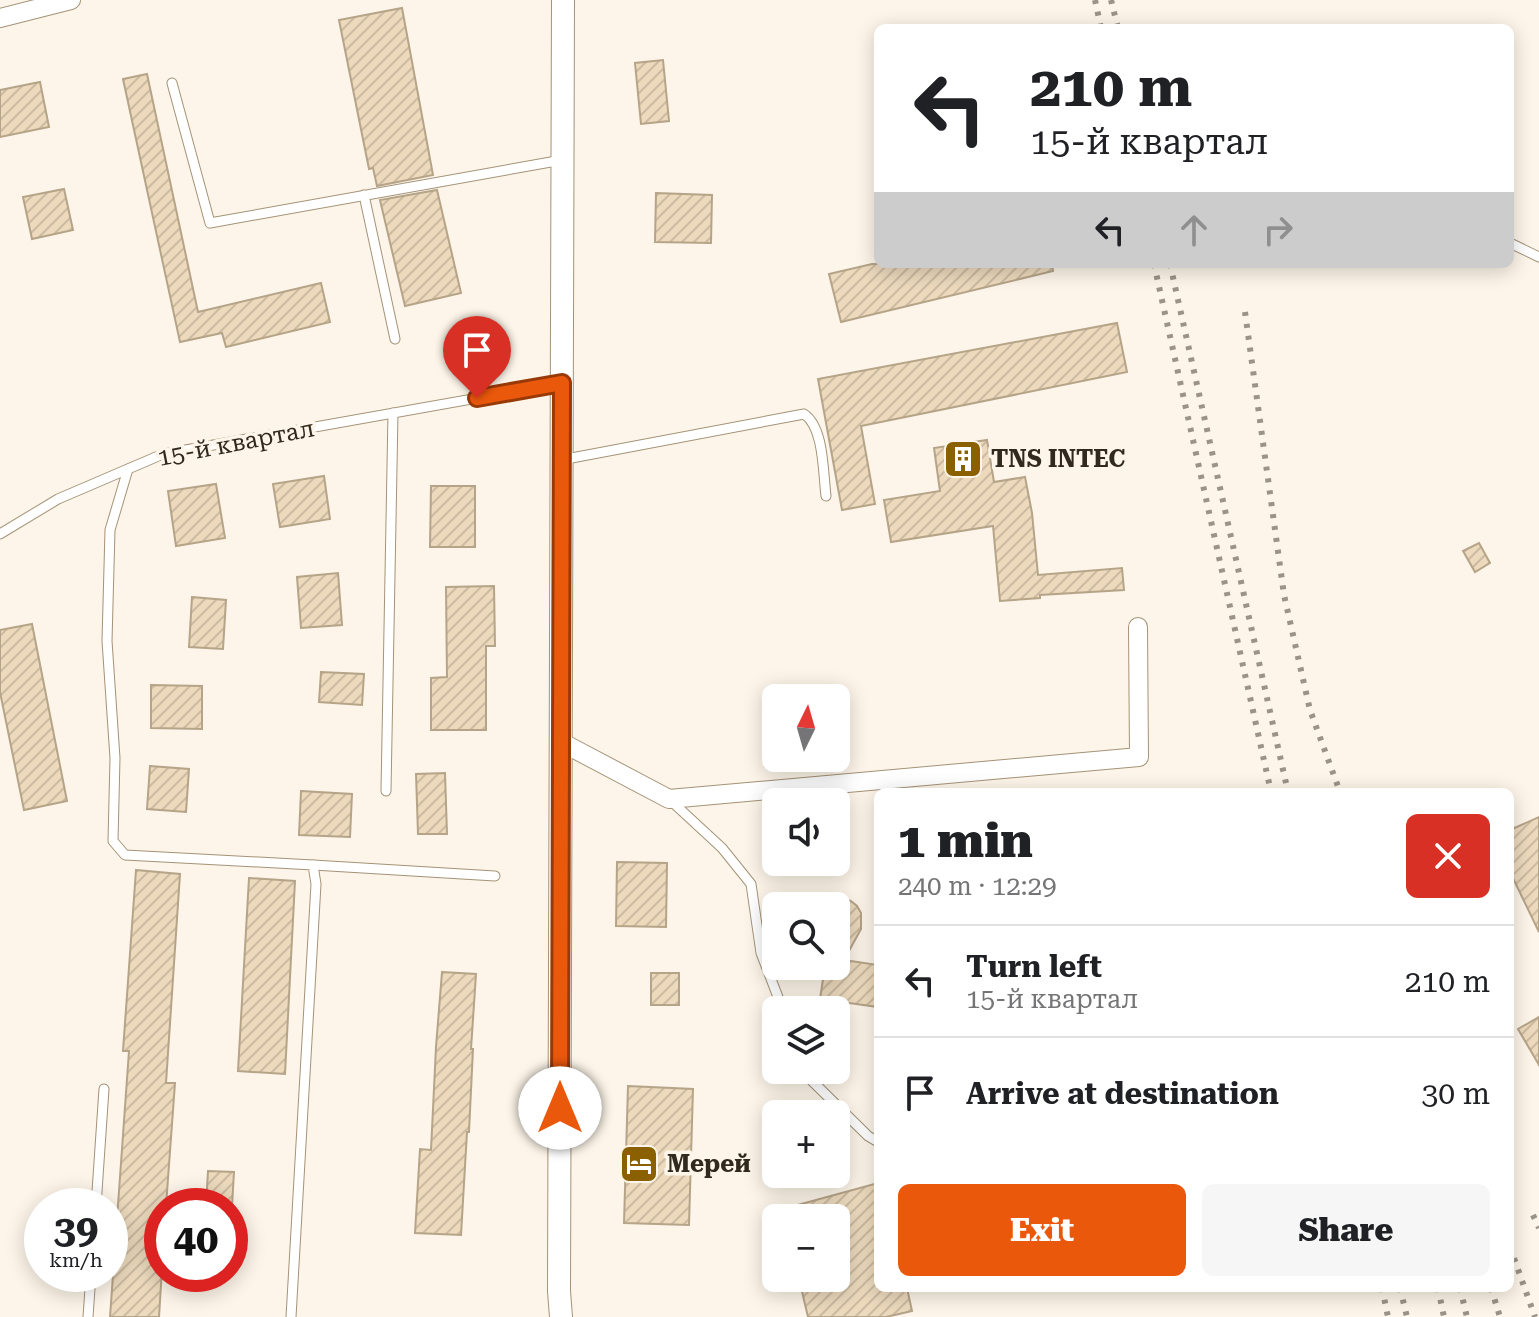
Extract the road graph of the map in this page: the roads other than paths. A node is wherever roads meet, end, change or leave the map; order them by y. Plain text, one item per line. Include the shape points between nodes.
1 (71, 0) edge
2 (563, 0) edge
3 (0, 18) edge
4 (172, 83) dead end
5 (562, 160) junction
6 (364, 195) junction
7 (1514, 245) edge
8 (1539, 257) edge
9 (395, 339) dead end
10 (562, 383) junction
11 (393, 413) junction
12 (561, 460) junction
13 (128, 469) junction
14 (826, 496) dead end
15 (0, 534) edge
16 (1138, 627) dead end
17 (561, 742) junction
18 (386, 791) dead end
19 (669, 799) junction
20 (313, 865) junction
21 (495, 876) dead end
22 (778, 996) edge
23 (815, 1084) edge
24 (104, 1089) dead end
25 (874, 1140) edge
26 (97, 1188) edge
27 (90, 1292) edge
28 (88, 1317) edge
29 (291, 1317) edge
30 (561, 1317) edge

1 - 3 street
2 - 5 street
4 - 6 lane via 210,223
5 - 6 lane
5 - 10 street
6 - 9 lane
7 - 8 lane
10 - 11 lane, 15-й квартал
10 - 12 street
11 - 13 lane, 15-й квартал via 163,454
11 - 18 lane
12 - 14 lane via 804,414 818,433
12 - 17 street
13 - 15 lane, 15-й квартал via 58,499
13 - 20 lane via 110,530 107,641 115,758 113,841 125,855
16 - 19 street via 1139,757
17 - 19 street
17 - 30 street
19 - 22 lane via 722,848 751,884 761,953
20 - 21 lane
20 - 29 lane
23 - 25 lane
24 - 26 lane
27 - 28 lane

